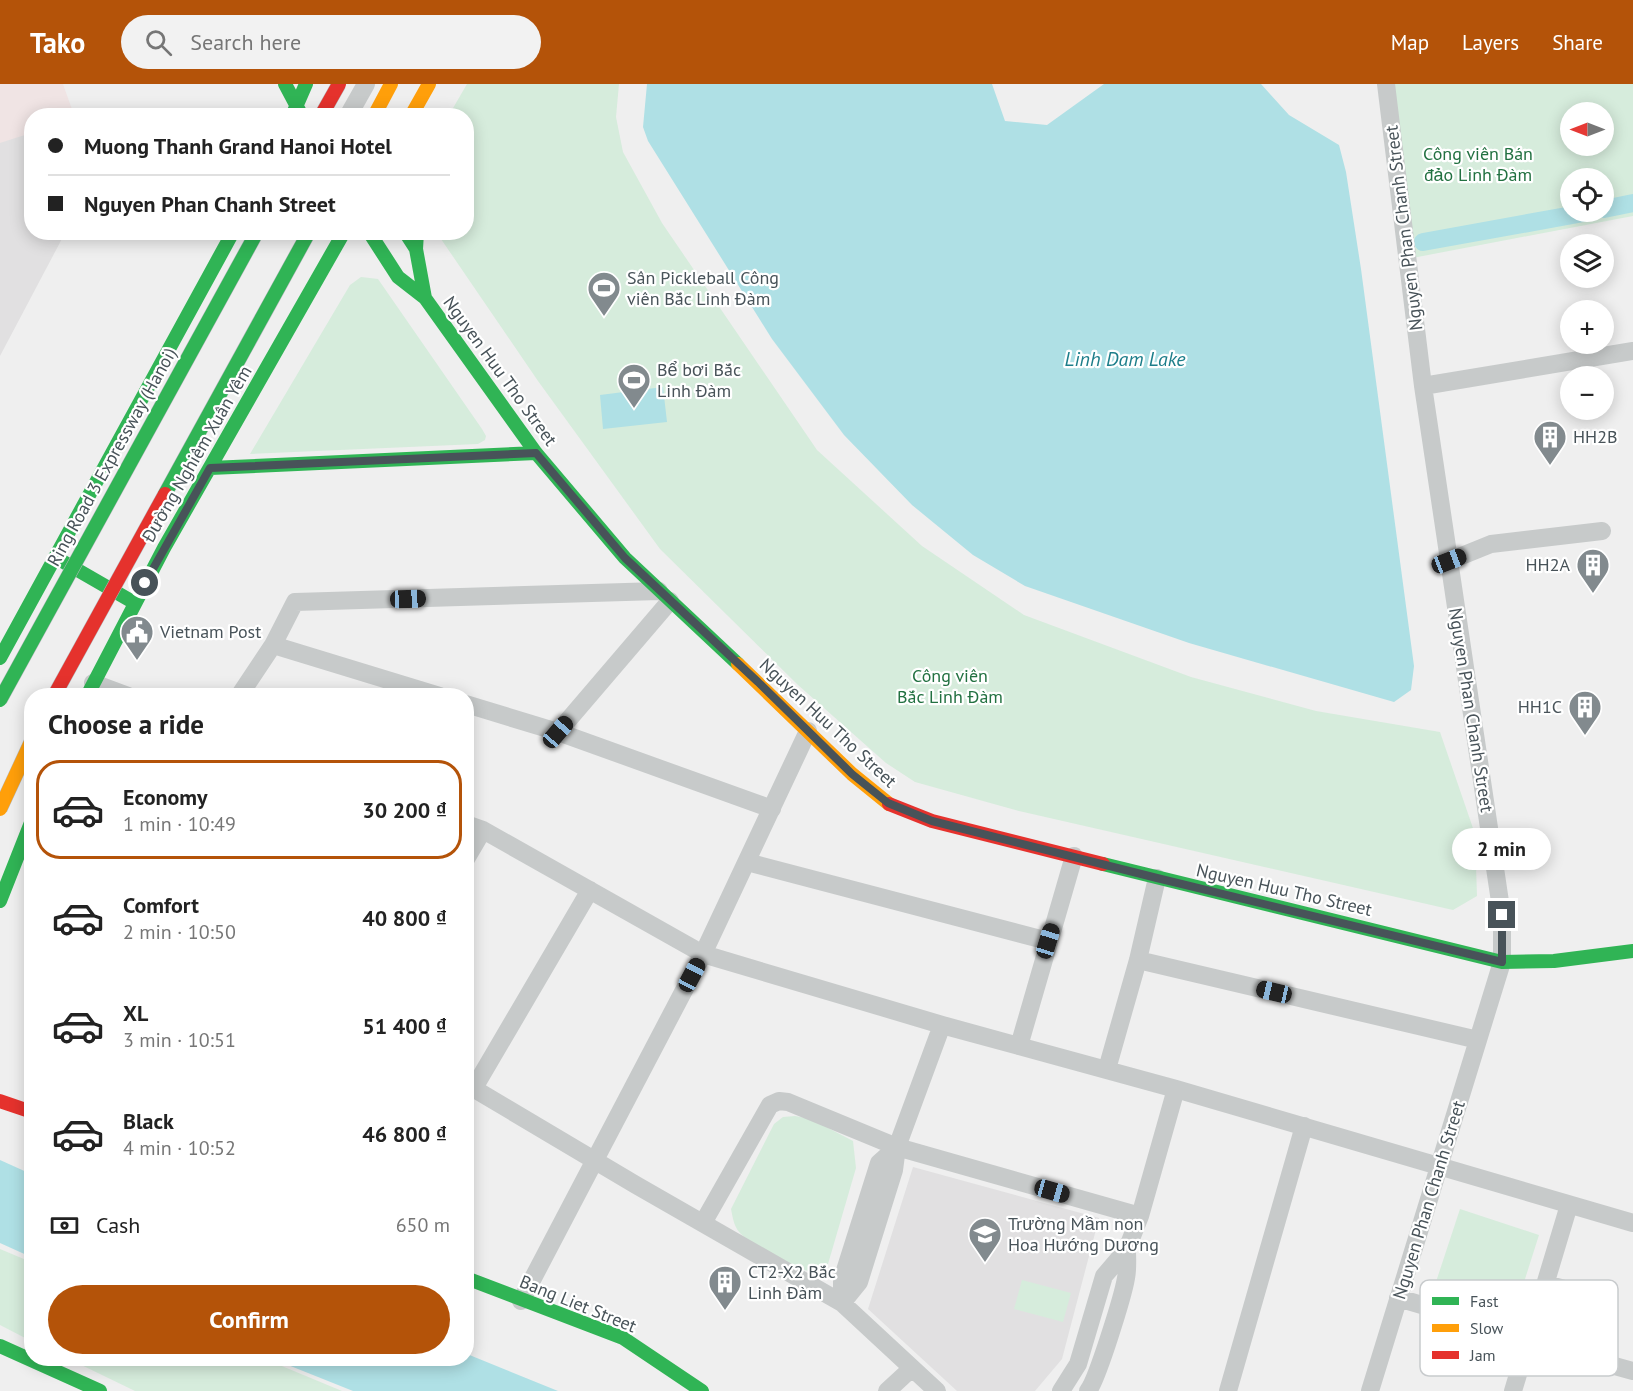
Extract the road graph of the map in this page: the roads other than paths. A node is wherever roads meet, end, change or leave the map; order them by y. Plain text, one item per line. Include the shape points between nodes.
1 (285, 84) edge
2 (306, 84) edge
3 (317, 84) edge
4 (339, 84) edge
5 (366, 84) edge
6 (391, 84) edge
7 (430, 84) edge
8 (1386, 84) edge
9 (294, 108) edge
10 (297, 108) edge
11 (326, 108) edge
12 (330, 108) edge
13 (352, 108) edge
14 (378, 108) edge
15 (416, 108) edge
16 (428, 108) edge
17 (229, 240) edge
18 (252, 240) edge
19 (305, 240) edge
20 (339, 240) edge
21 (374, 240) edge
22 (410, 240) edge
23 (417, 240) edge
24 (416, 249) junction
25 (425, 298) junction
26 (1633, 351) edge
27 (1423, 386) junction
28 (536, 453) junction
29 (210, 468) junction
30 (1602, 531) dead end
31 (55, 557) junction
32 (1449, 561) junction
33 (665, 596) junction
34 (135, 603) junction
35 (273, 645) junction
36 (0, 656) edge
37 (58, 688) edge
38 (91, 688) edge
39 (244, 688) edge
40 (414, 688) edge
41 (0, 700) edge
42 (474, 706) edge
43 (808, 730) junction
44 (558, 732) junction
45 (24, 778) edge
46 (772, 809) junction
47 (16, 815) edge
48 (475, 827) edge
49 (1074, 856) junction
50 (747, 862) junction
51 (1157, 878) junction
52 (590, 890) junction
53 (0, 901) edge
54 (1048, 941) junction
55 (1633, 951) edge
56 (703, 954) junction
57 (1138, 960) junction
58 (1502, 962) junction
59 (942, 1025) junction
60 (1478, 1040) junction
61 (1019, 1046) junction
62 (1107, 1070) junction
63 (474, 1079) edge
64 (474, 1088) edge
65 (1176, 1089) junction
66 (0, 1101) edge
67 (24, 1109) edge
68 (1304, 1126) junction
69 (897, 1147) junction
70 (595, 1160) junction
71 (1439, 1167) junction
72 (1569, 1205) junction
73 (1140, 1216) junction
74 (703, 1223) junction
75 (1633, 1223) edge
76 (1127, 1250) junction
77 (1547, 1280) edge
78 (474, 1281) edge
79 (1398, 1298) junction
80 (521, 1301) junction
81 (842, 1303) junction
82 (1420, 1304) edge
83 (0, 1346) edge
84 (24, 1357) edge
85 (44, 1366) edge
86 (1618, 1367) edge
87 (912, 1368) junction
88 (1633, 1371) edge
89 (1518, 1376) edge
90 (933, 1390) edge
91 (1095, 1390) edge
92 (100, 1391) edge
93 (702, 1391) edge
94 (887, 1391) edge
95 (1060, 1391) edge
96 (1228, 1391) edge
97 (1370, 1391) edge
98 (1513, 1391) edge

1 - 9 main road
2 - 10 main road
3 - 12 main road
4 - 11 main road, bridge
5 - 13 street
6 - 14 main road
7 - 15 main road
7 - 16 main road
8 - 27 street, Nguyen Phan Chanh Street
17 - 31 main road
18 - 41 main road, Ring Road 3 Expressway (Hanoi), bridge
19 - 37 main road, bridge
20 - 29 main road, Đường Nghiêm Xuân Yêm
21 - 25 main road, Nguyen Huu Tho Street via 398,277
22 - 24 main road, Nguyen Huu Tho Street
23 - 24 main road
24 - 25 main road, Nguyen Huu Tho Street
25 - 28 main road, Nguyen Huu Tho Street
26 - 27 street
27 - 32 street, Nguyen Phan Chanh Street
28 - 29 main road
28 - 33 main road, Nguyen Huu Tho Street via 625,558
29 - 34 main road, Đường Nghiêm Xuân Yêm
30 - 32 street via 1491,544
31 - 34 main road
31 - 36 main road
32 - 58 street, Nguyen Phan Chanh Street via 1502,915
33 - 35 street via 295,602
33 - 43 main road, Nguyen Huu Tho Street
33 - 44 street
34 - 38 main road, Đường Nghiêm Xuân Yêm
35 - 39 street
35 - 40 street
42 - 44 street
43 - 46 street
43 - 49 main road, Nguyen Huu Tho Street via 888,803 932,821
44 - 46 street
45 - 47 main road, bridge
46 - 50 street
47 - 53 main road
48 - 52 street
49 - 51 main road, Nguyen Huu Tho Street
49 - 54 street
50 - 54 street
50 - 56 street
51 - 57 street
51 - 58 main road, Nguyen Huu Tho Street
52 - 56 street
52 - 63 street
54 - 61 street
55 - 58 main road, Nguyen Huu Tho Street via 1554,961
56 - 59 street
56 - 70 street
57 - 60 street
57 - 62 street
58 - 60 street, Nguyen Phan Chanh Street
59 - 61 street
59 - 69 street
60 - 71 street, Nguyen Phan Chanh Street
61 - 62 street
62 - 65 street
64 - 70 street
65 - 68 street
65 - 73 street
66 - 67 main road
68 - 71 street
68 - 96 street
69 - 73 street
69 - 74 street via 779,1101 770,1105
69 - 81 street via 879,1163 842,1280
70 - 74 street
70 - 80 street
71 - 72 street
71 - 79 street, Nguyen Phan Chanh Street
72 - 75 street
72 - 77 street
73 - 76 street
74 - 81 street
76 - 91 street via 1126,1277
76 - 95 street via 1104,1276 1078,1364
78 - 80 main road, Bang Liet Street
79 - 82 street
79 - 97 street, Nguyen Phan Chanh Street
80 - 93 main road, Bang Liet Street via 623,1338
81 - 87 street
83 - 84 main road
85 - 92 main road
86 - 88 street
87 - 90 street
87 - 94 street
89 - 98 street

